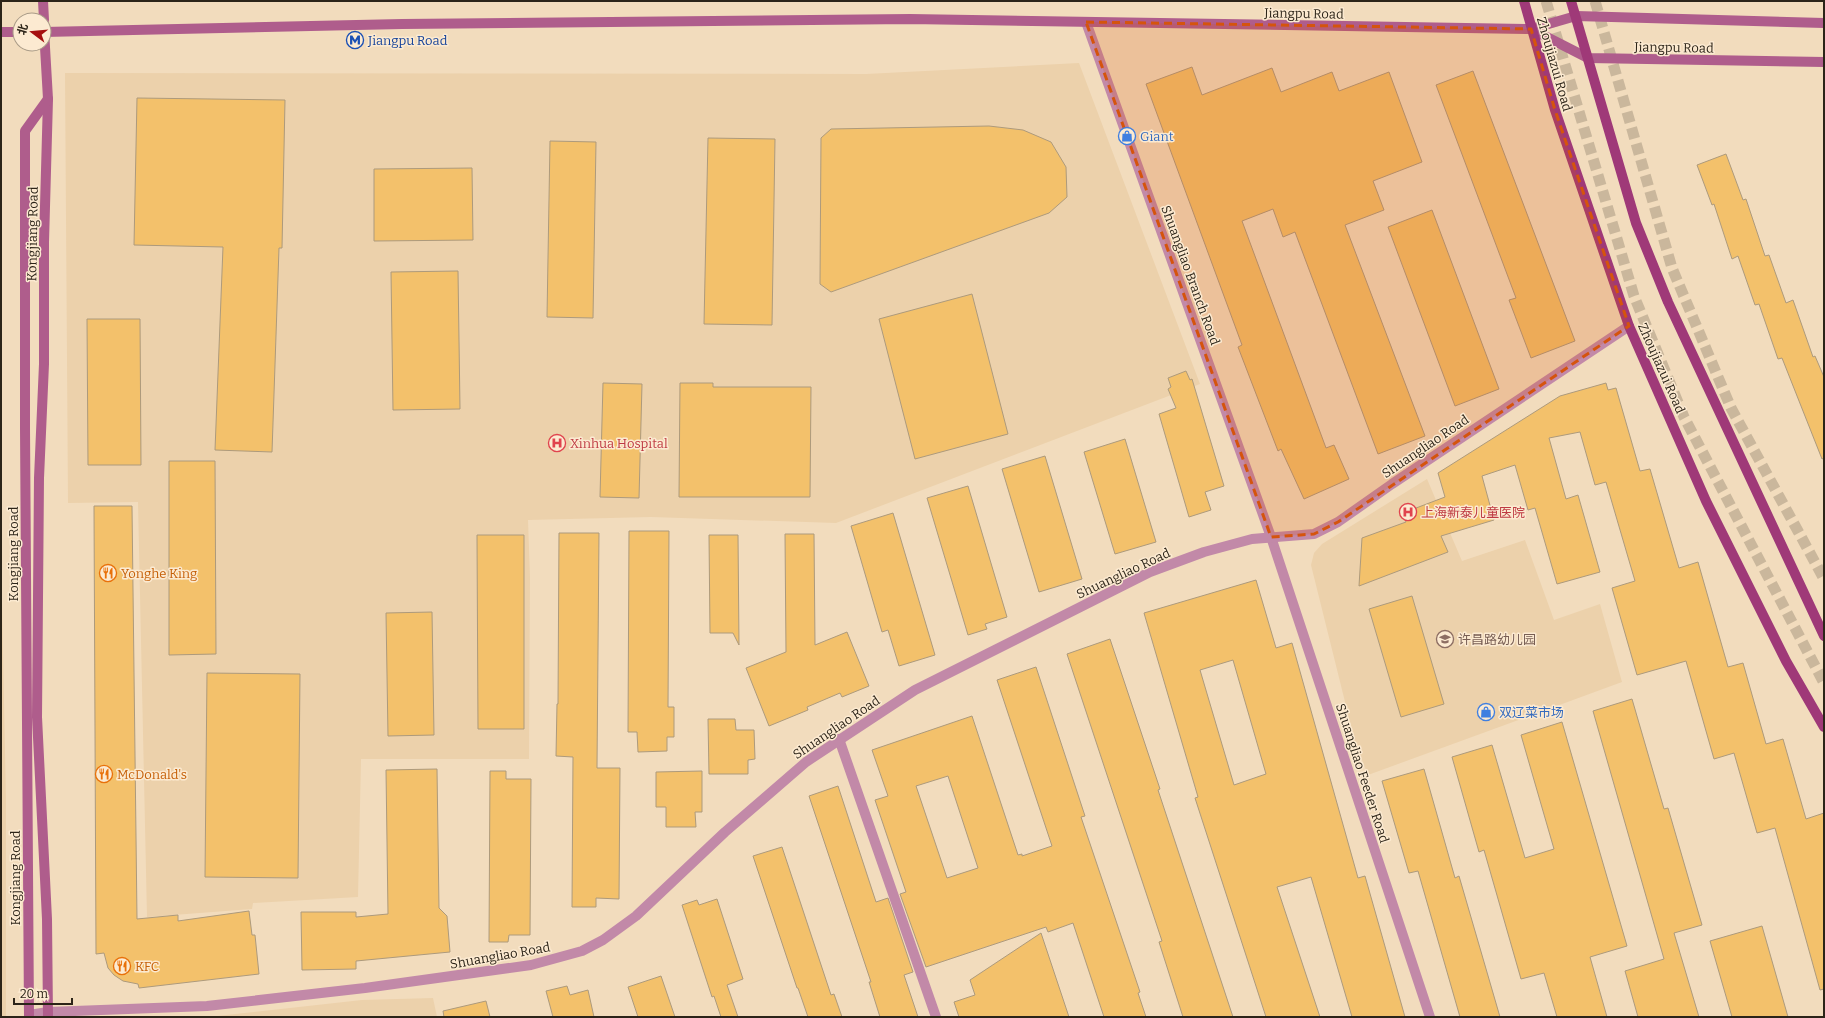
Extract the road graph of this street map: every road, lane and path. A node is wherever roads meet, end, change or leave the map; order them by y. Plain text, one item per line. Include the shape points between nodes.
1 (43, 1) edge
2 (1524, 1) edge
3 (1571, 1) edge
4 (44, 12) edge
5 (1576, 16) junction
6 (1086, 22) junction
7 (1824, 23) edge
8 (1531, 29) junction
9 (52, 31) edge
10 (1, 32) edge
11 (12, 32) edge
12 (45, 52) edge
13 (1588, 58) junction
14 (1824, 62) edge
15 (48, 99) junction
16 (1629, 326) junction
17 (1271, 537) junction
18 (1824, 636) edge
19 (1824, 726) edge
20 (840, 739) junction
21 (48, 1014) edge
22 (29, 1016) edge
23 (936, 1017) edge
24 (1430, 1017) edge

1 - 4 main road
2 - 8 main road, Zhoujiazui Road
3 - 5 main road
5 - 7 main road, Jiangpu Road
5 - 8 main road, Jiangpu Road
5 - 13 main road
6 - 8 main road, Jiangpu Road
6 - 9 main road, Jiangpu Road via 894,19
6 - 17 street, Shuangliao Branch Road
8 - 13 main road, Jiangpu Road
8 - 16 main road, Zhoujiazui Road via 1555,110
10 - 11 main road
12 - 15 main road, Kongjiang Road
13 - 14 main road, Jiangpu Road
13 - 18 main road via 1636,223 1668,302
15 - 21 main road, Kongjiang Road via 44,364 39,478 37,718 47,919
15 - 22 main road, Kongjiang Road via 25,131
16 - 17 street, Shuangliao Road via 1338,522 1314,534
16 - 19 main road, Zhoujiazui Road via 1710,508 1786,660
17 - 20 street, Shuangliao Road via 1252,539 1204,552 1150,572 915,690
17 - 24 street, Shuangliao Feeder Road
20 - 21 street, Shuangliao Road via 806,762 725,832 636,916 603,940 582,951 531,965 342,991 207,1006
20 - 23 street
21 - 22 street, Shuangliao Road

